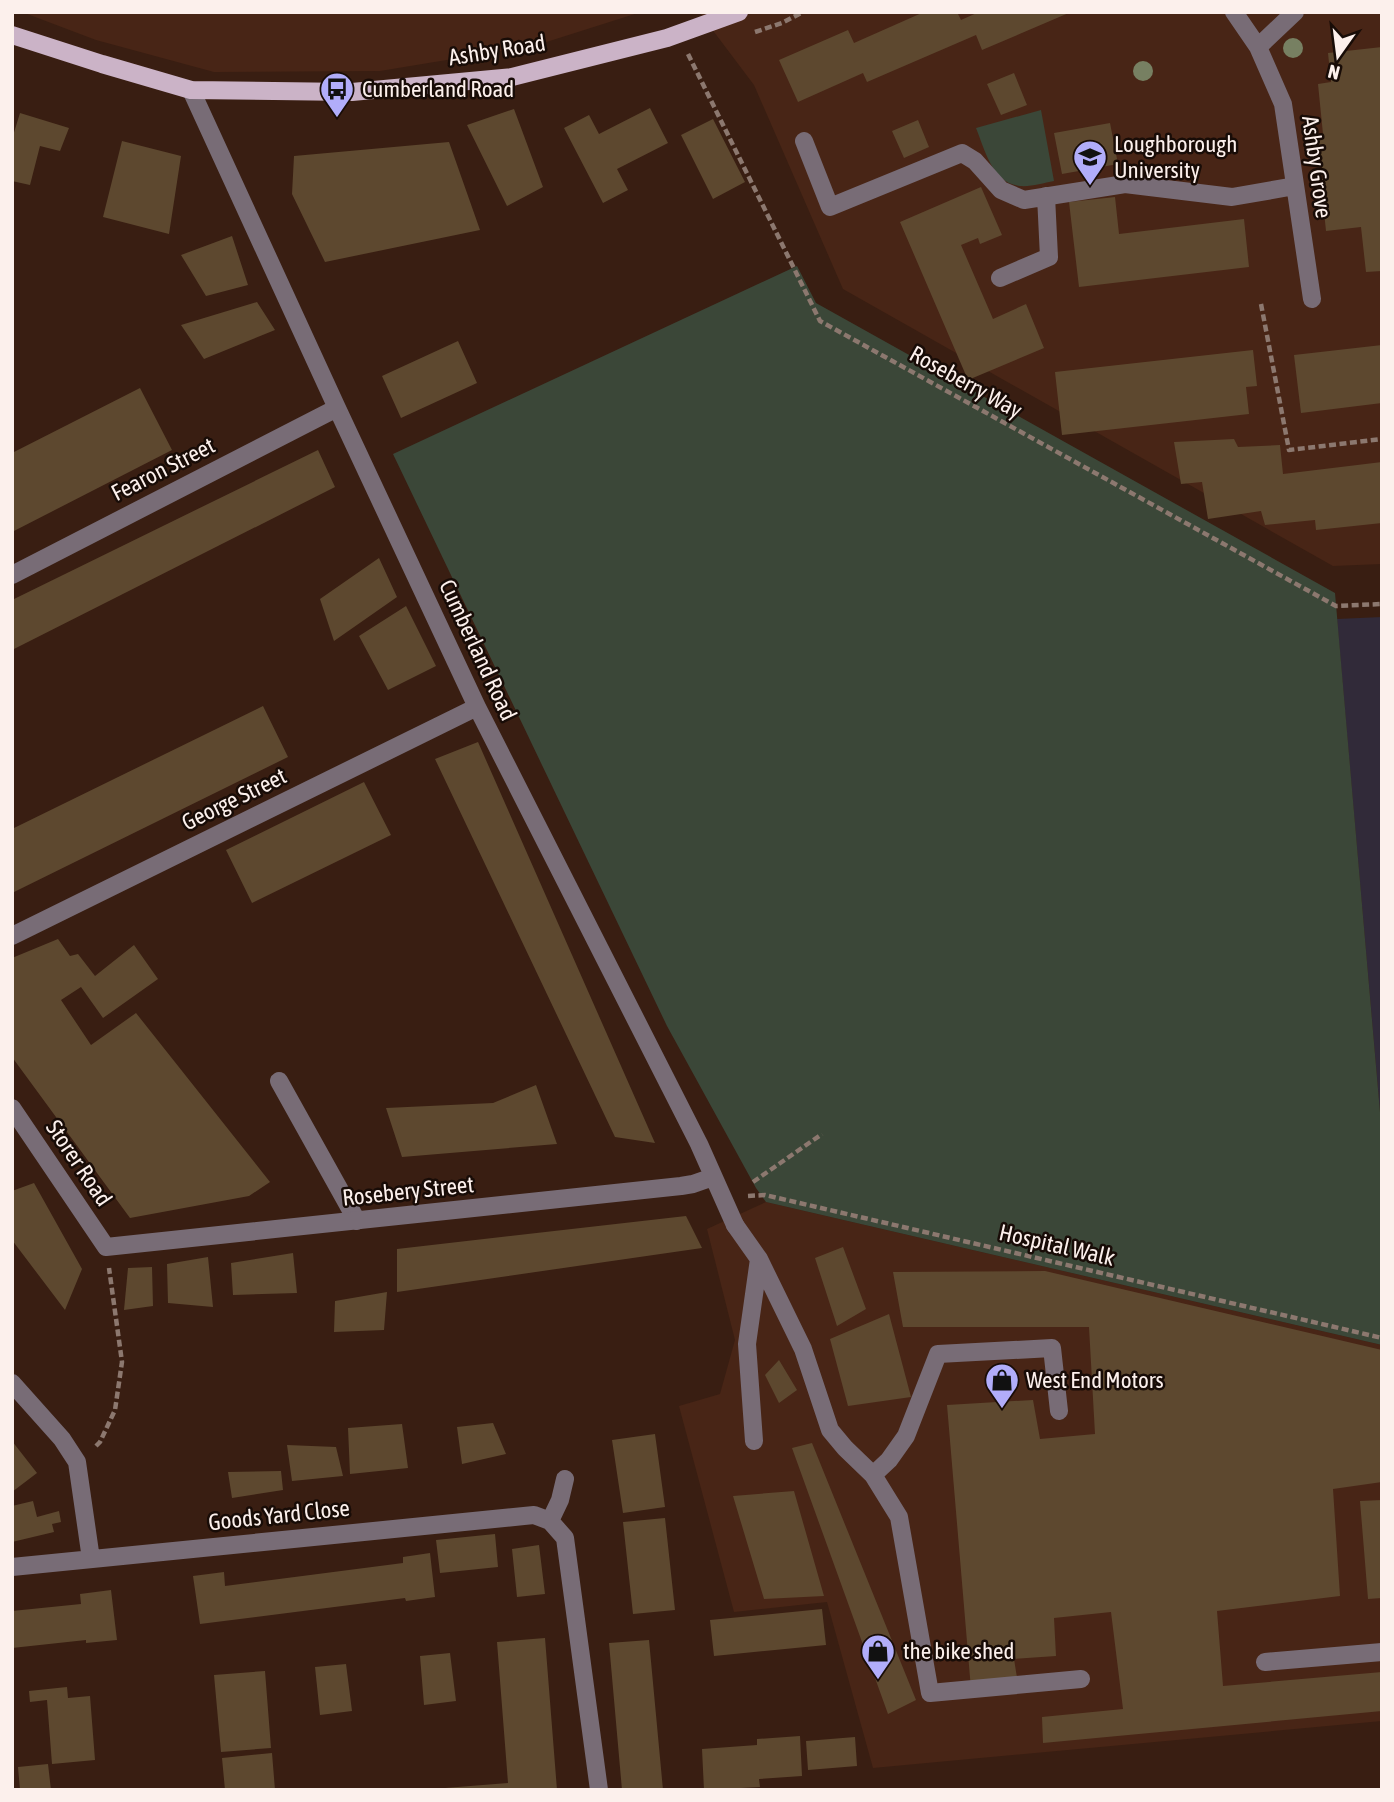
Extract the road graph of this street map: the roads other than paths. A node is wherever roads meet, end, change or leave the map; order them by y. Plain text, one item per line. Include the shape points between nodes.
1 (739, 12) edge
2 (1234, 12) edge
3 (1295, 12) edge
4 (12, 35) edge
5 (1258, 47) junction
6 (191, 90) junction
7 (804, 141) dead end
8 (1295, 186) junction
9 (1046, 196) junction
10 (1000, 278) dead end
11 (1312, 299) dead end
12 (337, 408) junction
13 (12, 575) edge
14 (477, 707) junction
15 (12, 936) edge
16 (279, 1082) dead end
17 (12, 1108) edge
18 (19, 1134) edge
19 (713, 1177) junction
20 (357, 1221) junction
21 (106, 1247) joint
22 (759, 1259) junction
23 (12, 1383) edge
24 (1059, 1411) dead end
25 (754, 1441) dead end
26 (873, 1475) junction
27 (565, 1479) dead end
28 (550, 1521) junction
29 (91, 1559) junction
30 (12, 1567) edge
31 (1382, 1652) edge
32 (1265, 1662) dead end
33 (1081, 1679) dead end
34 (598, 1790) edge

1 - 6 main road, Ashby Road via 678,34 512,77 352,92
2 - 5 street, Ashby Grove
3 - 5 street
4 - 6 main road, Ashby Road
5 - 8 street, Ashby Grove via 1283,104
6 - 12 street, Cumberland Road
7 - 9 street via 830,207 962,153 1000,190 1024,200
8 - 9 street via 1231,197 1125,184
8 - 11 street, Ashby Grove
9 - 10 street via 1049,257
12 - 13 street, Fearon Street
12 - 14 street, Cumberland Road
14 - 15 street, George Street
14 - 19 street, Cumberland Road
16 - 20 street
17 - 18 street, Storer Road
18 - 21 street, Storer Road
19 - 20 street, Rosebery Street via 681,1186
19 - 22 street, Cumberland Road via 735,1225
20 - 21 street, Rosebery Street
22 - 25 street via 747,1344
22 - 26 street, Cumberland Road via 803,1349 830,1430
23 - 29 street via 77,1462
24 - 26 street via 1052,1348 937,1353 906,1436
26 - 33 street, Cumberland Road via 899,1517 930,1693
27 - 28 street
28 - 29 street, Goods Yard Close via 521,1515
28 - 34 street via 565,1538
29 - 30 street, Goods Yard Close
31 - 32 street

